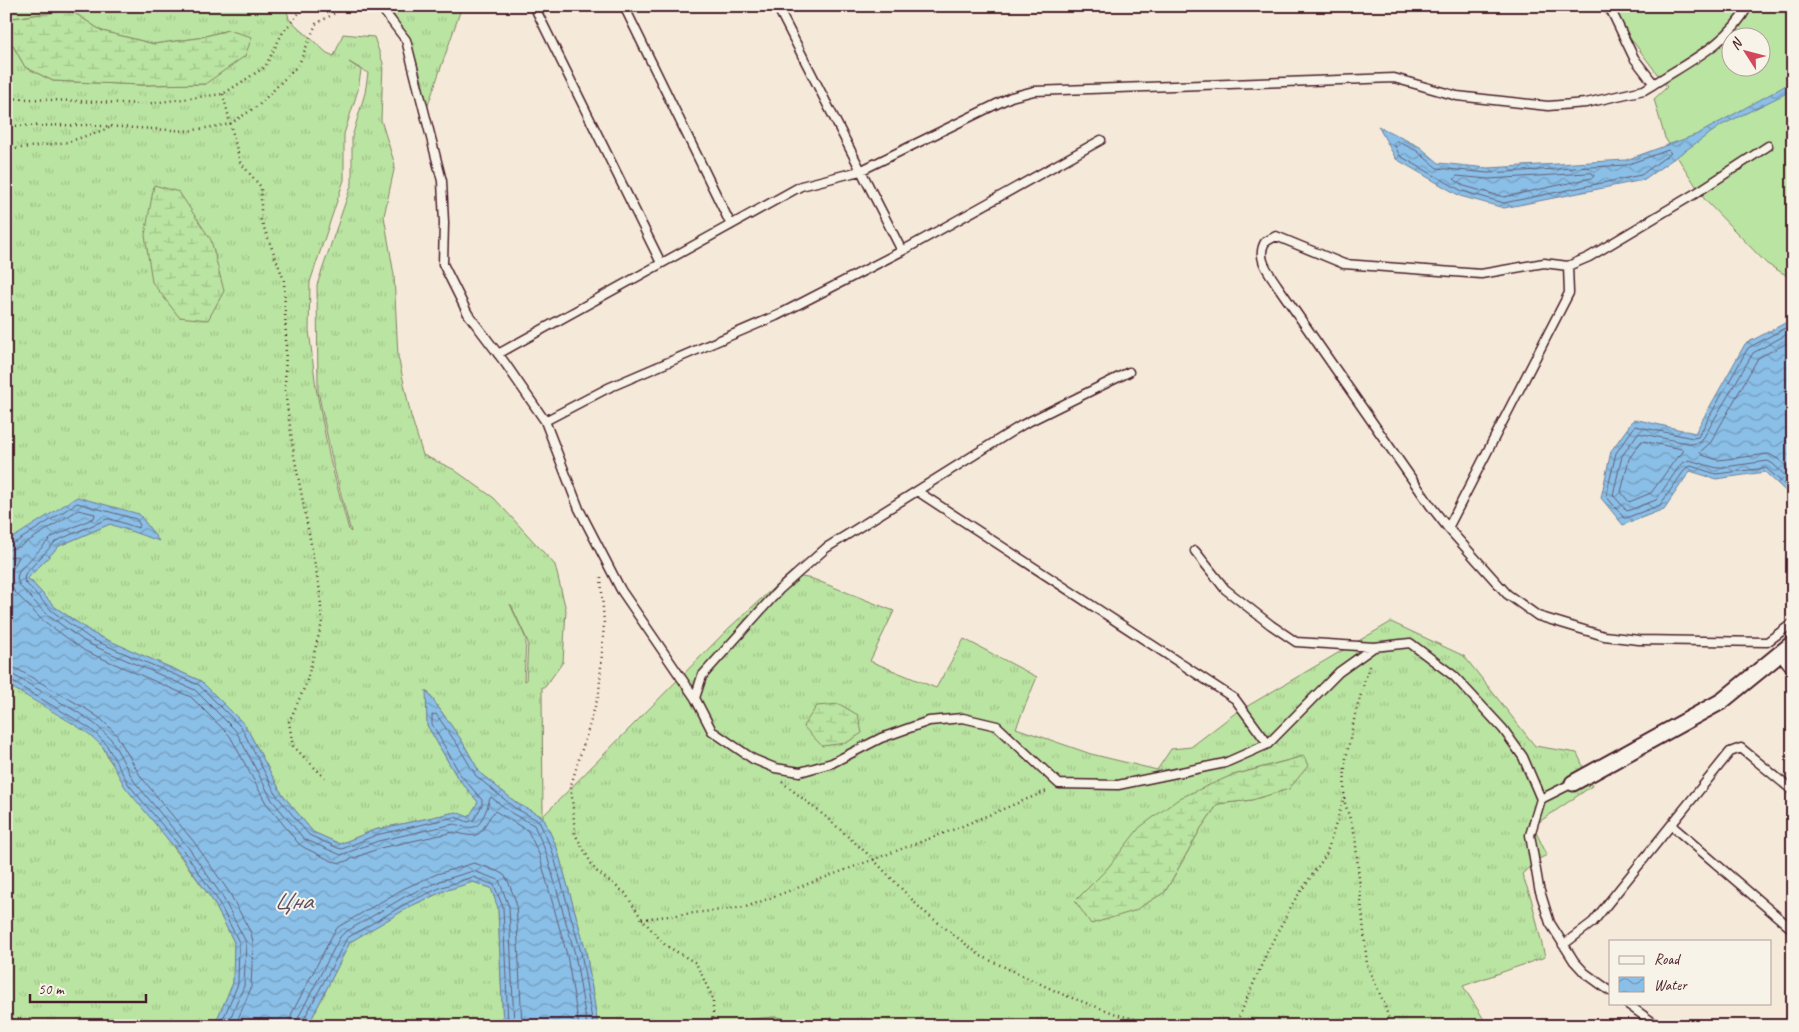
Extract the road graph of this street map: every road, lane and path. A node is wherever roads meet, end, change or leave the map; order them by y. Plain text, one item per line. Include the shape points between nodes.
1 (305, 6) edge
2 (380, 6) edge
3 (534, 6) edge
4 (624, 6) edge
5 (777, 6) edge
6 (1609, 6) edge
7 (1748, 6) edge
8 (389, 18) junction
9 (1654, 84) junction
10 (223, 94) junction
11 (6, 98) edge
12 (230, 124) junction
13 (6, 126) edge
14 (114, 127) junction
15 (1101, 140) dead end
16 (1768, 146) dead end
17 (6, 150) edge
18 (860, 171) junction
19 (731, 225) junction
20 (902, 251) junction
21 (661, 263) junction
22 (1568, 266) junction
23 (498, 354) junction
24 (1129, 372) dead end
25 (545, 420) junction
26 (917, 491) junction
27 (1448, 528) junction
28 (1195, 551) dead end
29 (600, 575) dead end
30 (1793, 623) edge
31 (1793, 643) edge
32 (1374, 647) junction
33 (1779, 654) junction
34 (1793, 671) edge
35 (694, 698) junction
36 (1268, 744) junction
37 (775, 776) dead end
38 (325, 778) dead end
39 (1573, 783) joint
40 (1059, 784) junction
41 (1793, 791) edge
42 (1541, 799) junction
43 (1344, 800) junction
44 (1671, 825) junction
45 (872, 859) junction
46 (642, 919) junction
47 (1793, 930) edge
48 (1562, 945) junction
49 (1609, 990) edge
50 (1627, 1004) edge
51 (713, 1026) edge
52 (1164, 1026) edge
53 (1235, 1026) edge
54 (1391, 1026) edge
55 (1658, 1026) edge

1 - 10 path via 283,32 265,67
2 - 8 lane
3 - 21 lane
4 - 19 lane
5 - 18 lane
6 - 9 lane via 1634,58
7 - 9 lane via 1732,30 1719,42
8 - 12 path via 346,6 316,24 299,64 259,105
8 - 23 lane via 406,40 442,181 443,264 468,314
9 - 18 lane via 1644,90 1586,103 1548,106 1457,96 1394,78 1034,91 1011,97
10 - 11 path via 144,104
10 - 12 path
12 - 14 path via 188,131
12 - 38 path via 240,162 261,187 261,220 284,280 285,391 320,591 322,623 306,684 290,722 293,746
13 - 14 path
14 - 17 path via 68,142
15 - 20 lane
16 - 22 lane via 1696,193 1589,257
18 - 19 lane via 801,186
18 - 20 lane
19 - 21 lane
20 - 25 lane via 776,316 608,388
21 - 23 lane
22 - 27 lane via 1569,294
22 - 27 lane via 1544,263 1481,274 1344,264 1276,236 1262,247 1262,260 1277,285
23 - 25 lane
24 - 26 lane via 1022,425
25 - 35 lane via 579,509 621,590
26 - 35 lane via 826,548 779,590 702,676
26 - 36 lane via 1235,699
27 - 30 lane via 1506,594 1538,616 1604,636 1639,640 1767,642
28 - 32 lane via 1225,589 1296,642
29 - 46 path via 604,624 599,694 571,785 575,834 595,870 625,894
31 - 33 street
32 - 36 lane via 1339,672
32 - 42 lane via 1410,643 1454,676 1503,729 1523,757
32 - 43 path via 1345,763
33 - 34 lane
33 - 39 street via 1722,701
35 - 40 lane via 712,730 754,759 775,768 800,772 832,763 881,738 929,721 963,718 997,726
36 - 40 lane via 1225,763 1118,785
37 - 45 path
39 - 42 lane
40 - 45 path via 1045,793 964,826
41 - 44 lane via 1748,752 1742,748 1735,749
42 - 48 lane via 1530,835 1542,897 1550,923
43 - 53 path via 1326,855 1294,901 1268,950
43 - 54 path via 1355,836 1368,965
44 - 47 lane
44 - 48 lane via 1593,922
45 - 46 path via 746,907
45 - 52 path via 922,910 981,956 1064,995 1122,1016
46 - 51 path via 665,945 696,963 713,1000
48 - 49 lane via 1585,972
50 - 55 lane

